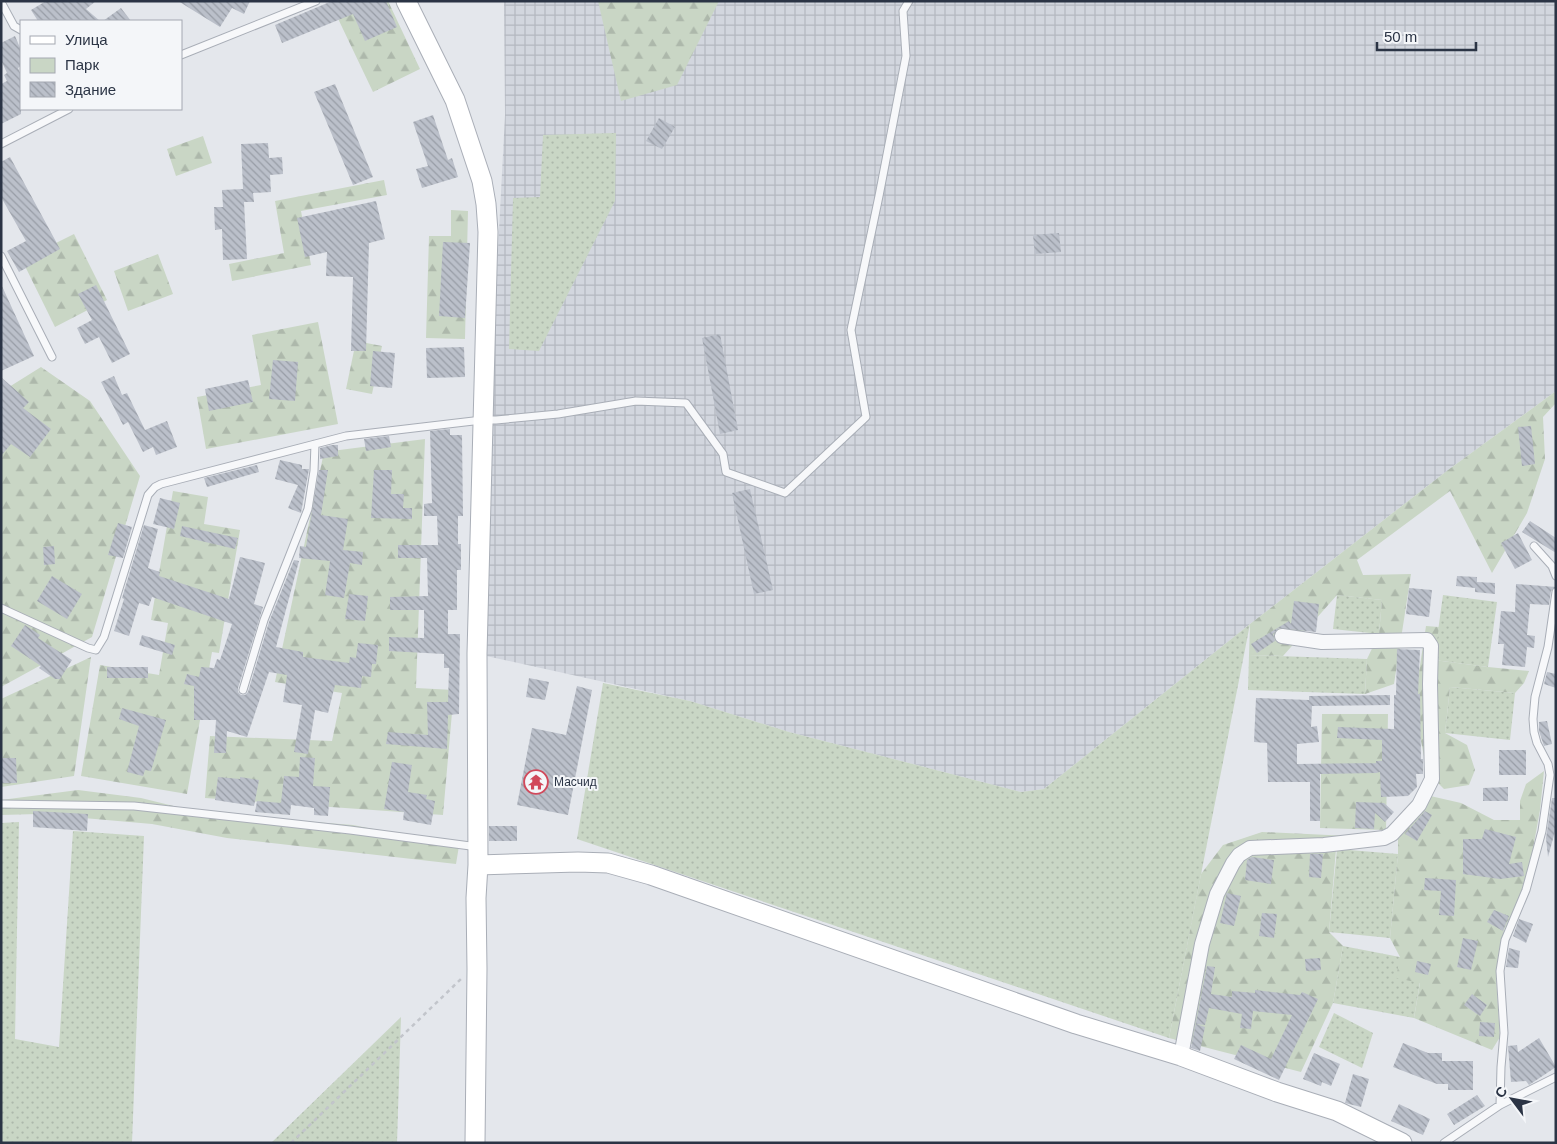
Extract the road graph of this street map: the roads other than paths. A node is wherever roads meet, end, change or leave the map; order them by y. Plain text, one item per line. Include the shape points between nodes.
1 (316, 1) edge
2 (406, 1) edge
3 (909, 1) edge
4 (1, 2) edge
5 (20, 29) edge
6 (182, 55) edge
7 (66, 110) edge
8 (1, 144) edge
9 (1, 256) edge
10 (52, 357) dead end
11 (482, 420) junction
12 (314, 444) junction
13 (1534, 546) dead end
14 (1556, 576) edge
15 (1556, 592) edge
16 (1, 608) edge
17 (1282, 636) dead end
18 (243, 690) dead end
19 (1, 804) edge
20 (478, 856) junction
21 (1181, 1056) junction
22 (1556, 1077) edge
23 (1500, 1104) junction
24 (475, 1143) edge
25 (1402, 1143) edge
26 (1444, 1143) edge

1 - 6 lane
2 - 11 street via 456,100 485,197 488,232
3 - 11 lane via 903,11 906,56 851,330 866,418 785,493 726,472 722,454 686,403 636,401 558,414
4 - 5 lane via 14,26
7 - 8 lane
9 - 10 lane
11 - 12 lane via 346,436
11 - 20 street via 477,654
12 - 16 lane via 154,487 148,495 104,637 96,650
12 - 18 lane via 308,509 264,620
13 - 14 lane via 1552,566
15 - 23 lane via 1533,719 1537,742 1550,775 1542,830 1526,890 1505,940 1500,971 1504,1033
17 - 21 street via 1322,642 1428,640 1431,646 1432,779 1418,805 1392,834 1384,838 1324,845 1250,848 1239,855 1217,894 1202,944
19 - 20 lane via 134,806 350,830
20 - 21 street via 608,863 651,875 1076,1024
20 - 24 street
21 - 25 street via 1337,1111
22 - 23 lane
23 - 26 lane

